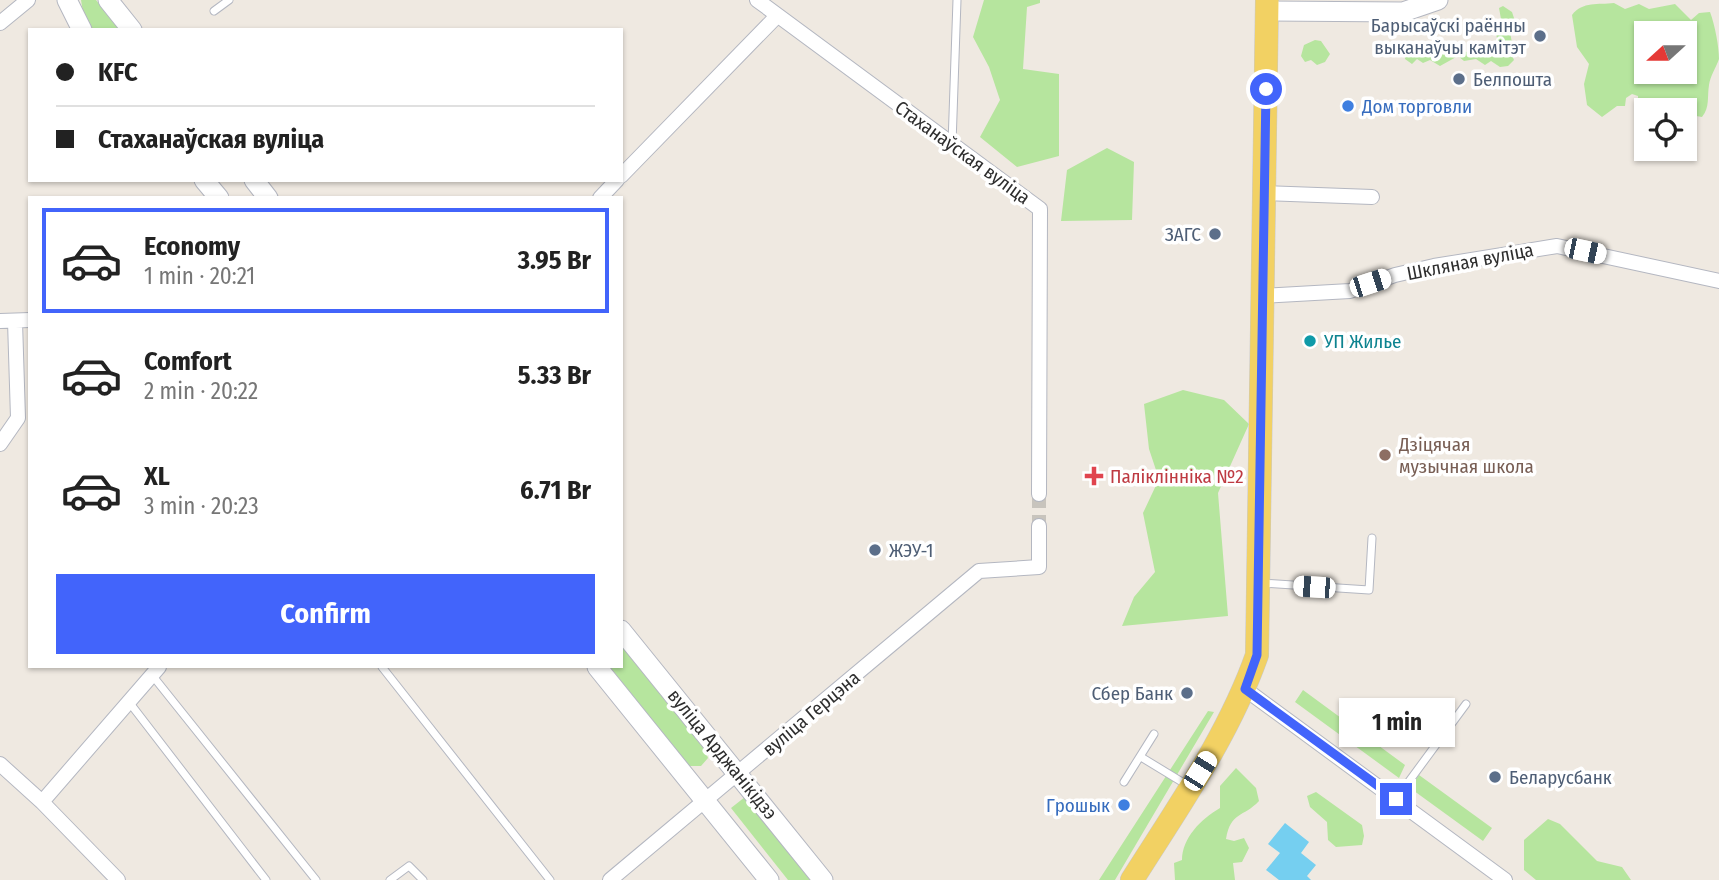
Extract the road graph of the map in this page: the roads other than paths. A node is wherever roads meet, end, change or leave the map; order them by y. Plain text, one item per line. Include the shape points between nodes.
1 (28, 0) edge
2 (67, 0) edge
3 (108, 0) edge
4 (229, 0) edge
5 (757, 0) edge
6 (957, 0) edge
7 (1438, 0) edge
8 (1267, 6) edge
9 (214, 11) dead end
10 (777, 16) junction
11 (0, 23) edge
12 (81, 28) edge
13 (130, 28) edge
14 (952, 144) junction
15 (623, 174) edge
16 (206, 182) edge
17 (256, 182) edge
18 (615, 182) edge
19 (1264, 193) junction
20 (217, 196) edge
21 (266, 196) edge
22 (602, 196) edge
23 (1372, 197) dead end
24 (1719, 281) edge
25 (1261, 296) junction
26 (15, 320) edge
27 (0, 444) edge
28 (1039, 494) tunnel mouth
29 (1039, 526) tunnel mouth
30 (1372, 538) dead end
31 (1258, 583) junction
32 (623, 632) edge
33 (383, 668) edge
34 (598, 668) edge
35 (155, 671) edge
36 (1245, 689) junction
37 (129, 702) junction
38 (1466, 704) dead end
39 (1154, 734) dead end
40 (1140, 757) junction
41 (0, 764) edge
42 (740, 774) junction
43 (1124, 782) dead end
44 (1190, 787) junction
45 (1396, 799) junction
46 (42, 802) junction
47 (705, 803) junction
48 (118, 880) edge
49 (266, 880) edge
50 (316, 880) edge
51 (390, 880) edge
52 (423, 880) edge
53 (550, 880) edge
54 (610, 880) edge
55 (769, 880) edge
56 (823, 880) edge
57 (1132, 880) edge
58 (1505, 880) edge

1 - 11 street
2 - 12 main road
3 - 13 main road
4 - 9 lane
5 - 10 street, Стаханаўская вуліца
6 - 14 lane
7 - 8 main road via 1403,12
8 - 19 main road
10 - 14 street, Стаханаўская вуліца
10 - 15 street
14 - 28 street, Стаханаўская вуліца via 1040,209
16 - 20 main road
17 - 21 main road
18 - 22 street
19 - 23 street
19 - 25 main road
24 - 25 street, Шкляная вуліца via 1557,246 1434,266 1350,292
25 - 31 main road
26 - 27 street via 18,418
29 - 42 street, вуліца Герцэна via 1039,568 978,571
30 - 31 lane via 1369,590
31 - 36 main road via 1257,655
32 - 42 main road, вуліца Арджанікідзэ
33 - 53 lane
34 - 47 main road
35 - 37 street
35 - 50 lane
36 - 44 main road
36 - 45 street
37 - 46 street
37 - 49 lane
38 - 45 lane
39 - 40 lane
40 - 43 lane
40 - 44 lane
41 - 46 street
42 - 47 street, вуліца Герцэна
42 - 56 main road, вуліца Арджанікідзэ
44 - 57 main road
45 - 58 street
46 - 48 street
47 - 54 street, вуліца Герцэна
47 - 55 main road
51 - 52 lane via 409,866

